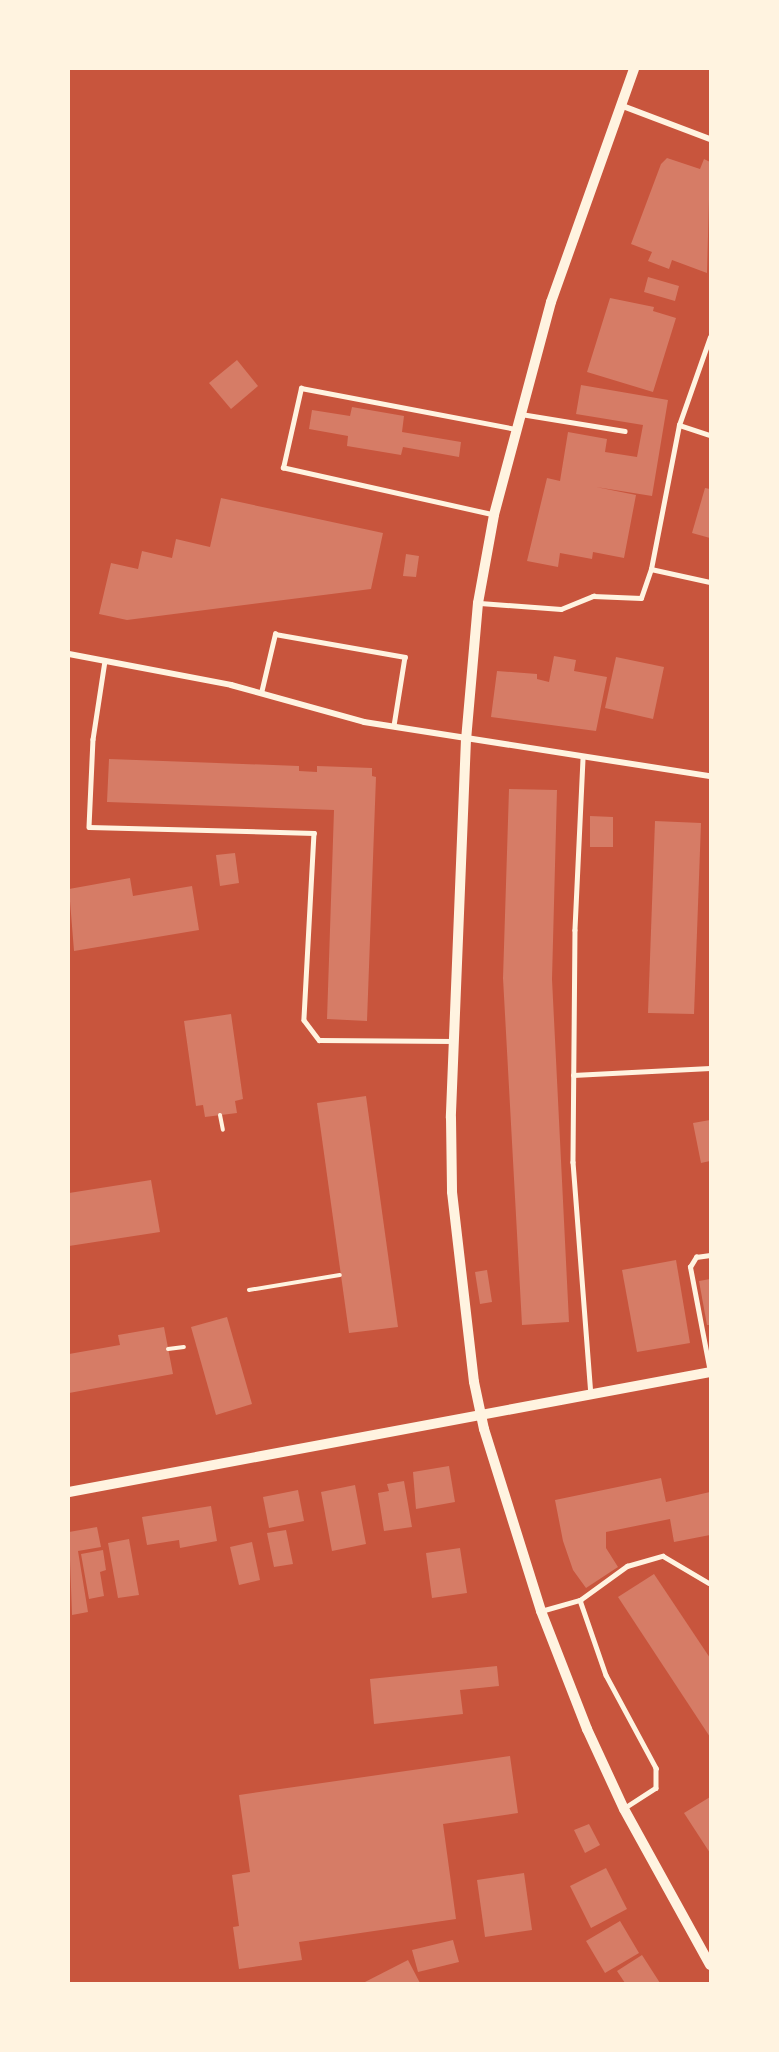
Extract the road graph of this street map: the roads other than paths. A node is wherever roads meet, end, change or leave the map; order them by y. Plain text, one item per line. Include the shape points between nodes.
1 (634, 69) edge
2 (619, 105) junction
3 (710, 139) edge
4 (710, 337) edge
5 (521, 414) junction
6 (679, 424) junction
7 (516, 429) junction
8 (625, 431) dead end
9 (710, 435) edge
10 (494, 515) junction
11 (651, 569) junction
12 (710, 582) edge
13 (478, 603) junction
14 (69, 654) edge
15 (105, 661) junction
16 (261, 693) junction
17 (394, 726) junction
18 (466, 739) junction
19 (583, 759) junction
20 (710, 776) edge
21 (454, 1041) junction
22 (710, 1068) edge
23 (573, 1075) junction
24 (710, 1255) edge
25 (710, 1372) edge
26 (591, 1394) junction
27 (481, 1415) junction
28 (69, 1492) edge
29 (710, 1583) edge
30 (580, 1600) junction
31 (541, 1611) junction
32 (624, 1809) junction
33 (710, 1965) edge

1 - 2 street
2 - 3 street
2 - 5 street via 551,303
4 - 6 lane
5 - 7 street
5 - 8 lane
6 - 9 lane
6 - 11 lane
7 - 10 street
7 - 10 lane via 301,388 283,468
10 - 13 street
11 - 12 lane
11 - 13 lane via 641,598 594,596 561,609
13 - 18 street
14 - 15 street
15 - 16 street
15 - 21 lane via 93,739 89,827 314,833 304,1020 319,1040
16 - 17 street
16 - 17 lane via 275,634 405,657
17 - 18 street
18 - 19 street
18 - 21 street
19 - 20 street
19 - 23 lane
21 - 27 street via 454,1232 471,1370
22 - 23 lane
23 - 26 lane via 573,1162
24 - 25 lane via 696,1257 690,1267
25 - 26 street
26 - 27 street
27 - 28 street
27 - 31 street
29 - 30 lane via 663,1556 627,1566
30 - 31 lane
30 - 32 lane via 606,1675 656,1768 656,1788
31 - 32 street via 587,1729
32 - 33 street

